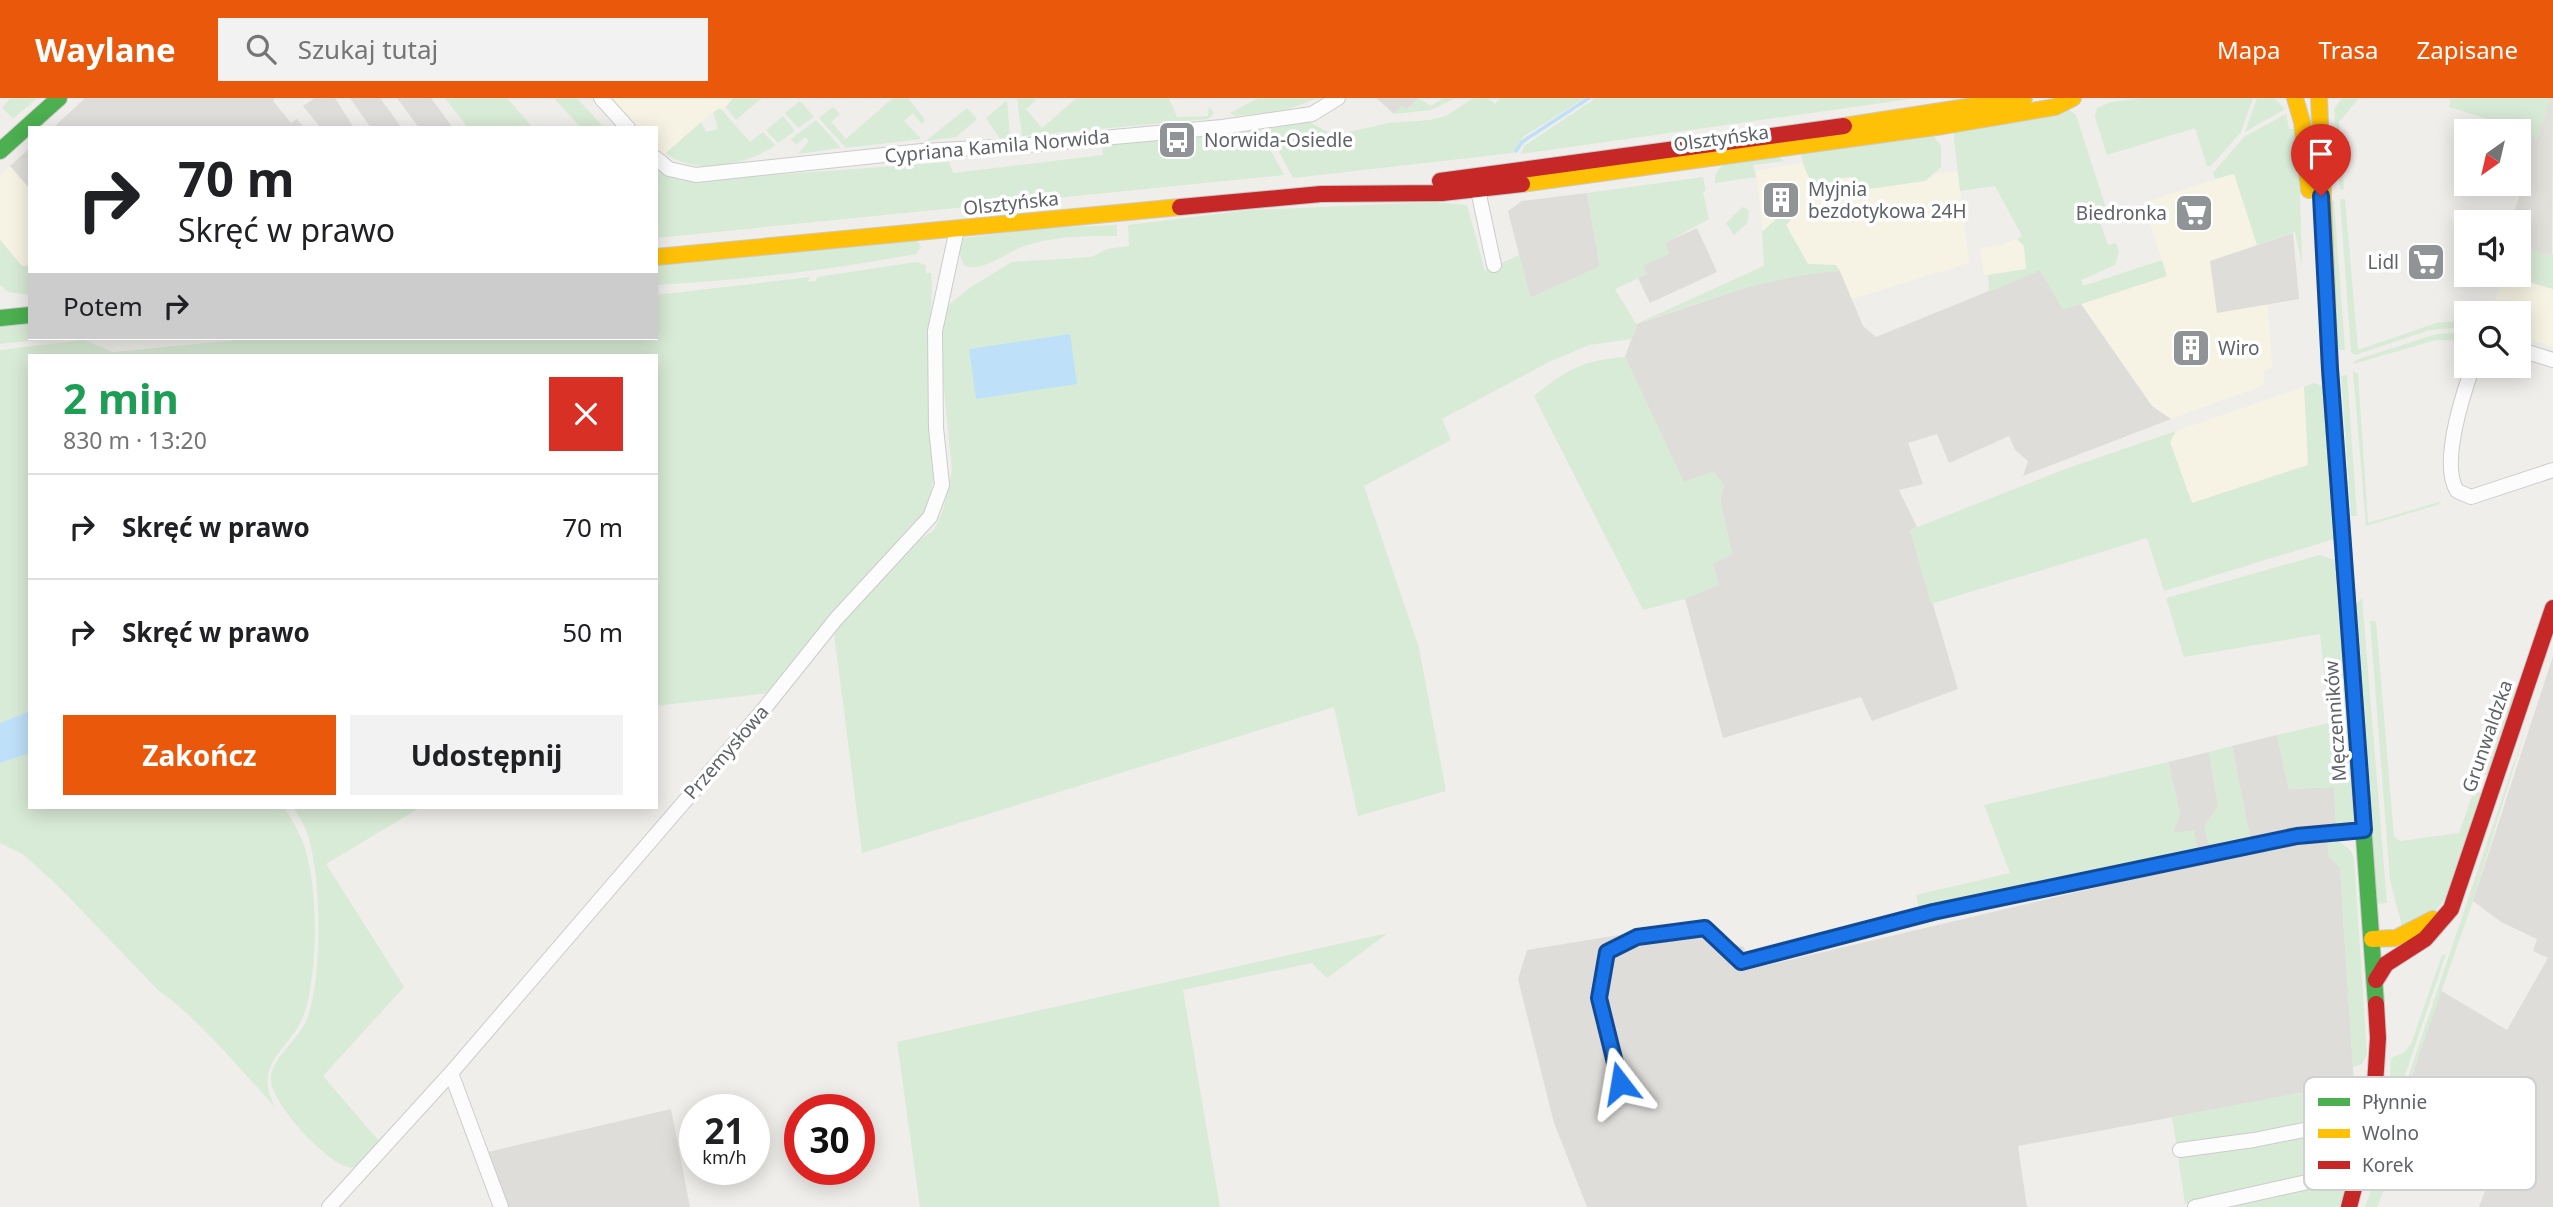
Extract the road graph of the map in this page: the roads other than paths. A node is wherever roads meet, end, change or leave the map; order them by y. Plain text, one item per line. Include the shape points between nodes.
1 (59, 98) edge
2 (601, 98) edge
3 (1338, 98) edge
4 (2024, 98) edge
5 (2073, 98) edge
6 (2295, 98) edge
7 (2319, 98) edge
8 (626, 126) edge
9 (0, 151) edge
10 (658, 160) edge
11 (1477, 183) junction
12 (957, 229) junction
13 (658, 257) edge
14 (1494, 265) dead end
15 (28, 315) edge
16 (0, 318) edge
17 (2531, 353) edge
18 (2553, 360) edge
19 (2330, 369) junction
20 (2470, 378) edge
21 (2553, 470) edge
22 (2553, 608) edge
23 (2364, 830) junction
24 (2461, 877) junction
25 (2372, 939) junction
26 (2376, 980) junction
27 (451, 1073) junction
28 (2377, 1077) edge
29 (1620, 1083) dead end
30 (2304, 1130) edge
31 (2180, 1150) dead end
32 (2304, 1183) edge
33 (2355, 1190) edge
34 (329, 1207) edge
35 (501, 1207) edge
36 (2195, 1207) edge
37 (2349, 1207) edge

1 - 9 main road
2 - 8 street
3 - 10 street, Cypriana Kamila Norwida via 1312,114 1017,146 922,151 696,175 669,169
4 - 11 main road, Olsztyńska
5 - 11 main road, Olsztyńska via 2056,107 1943,126
6 - 19 main road, Męczenników via 2302,122 2315,273
7 - 19 main road, Męczenników
11 - 12 main road, Olsztyńska
11 - 14 street
12 - 13 main road, Olsztyńska
12 - 27 street, Przemysłowa via 935,331 942,485 930,517 836,619
15 - 16 main road
17 - 18 street
19 - 23 main road, Męczenników
20 - 21 street via 2455,429 2453,477 2458,491 2471,497
22 - 24 main road, Grunwaldzka
23 - 25 main road, Męczenników
23 - 29 street via 2297,836 1933,912 1741,962 1705,928 1637,937 1607,952 1599,998
24 - 25 main road, Grunwaldzka via 2432,920 2396,938
24 - 26 main road, Grunwaldzka via 2452,909 2441,925 2412,950 2386,964
25 - 26 main road, Męczenników
26 - 28 main road, Męczenników
27 - 34 street, Przemysłowa
27 - 35 street
30 - 31 street
32 - 36 street
33 - 37 main road

